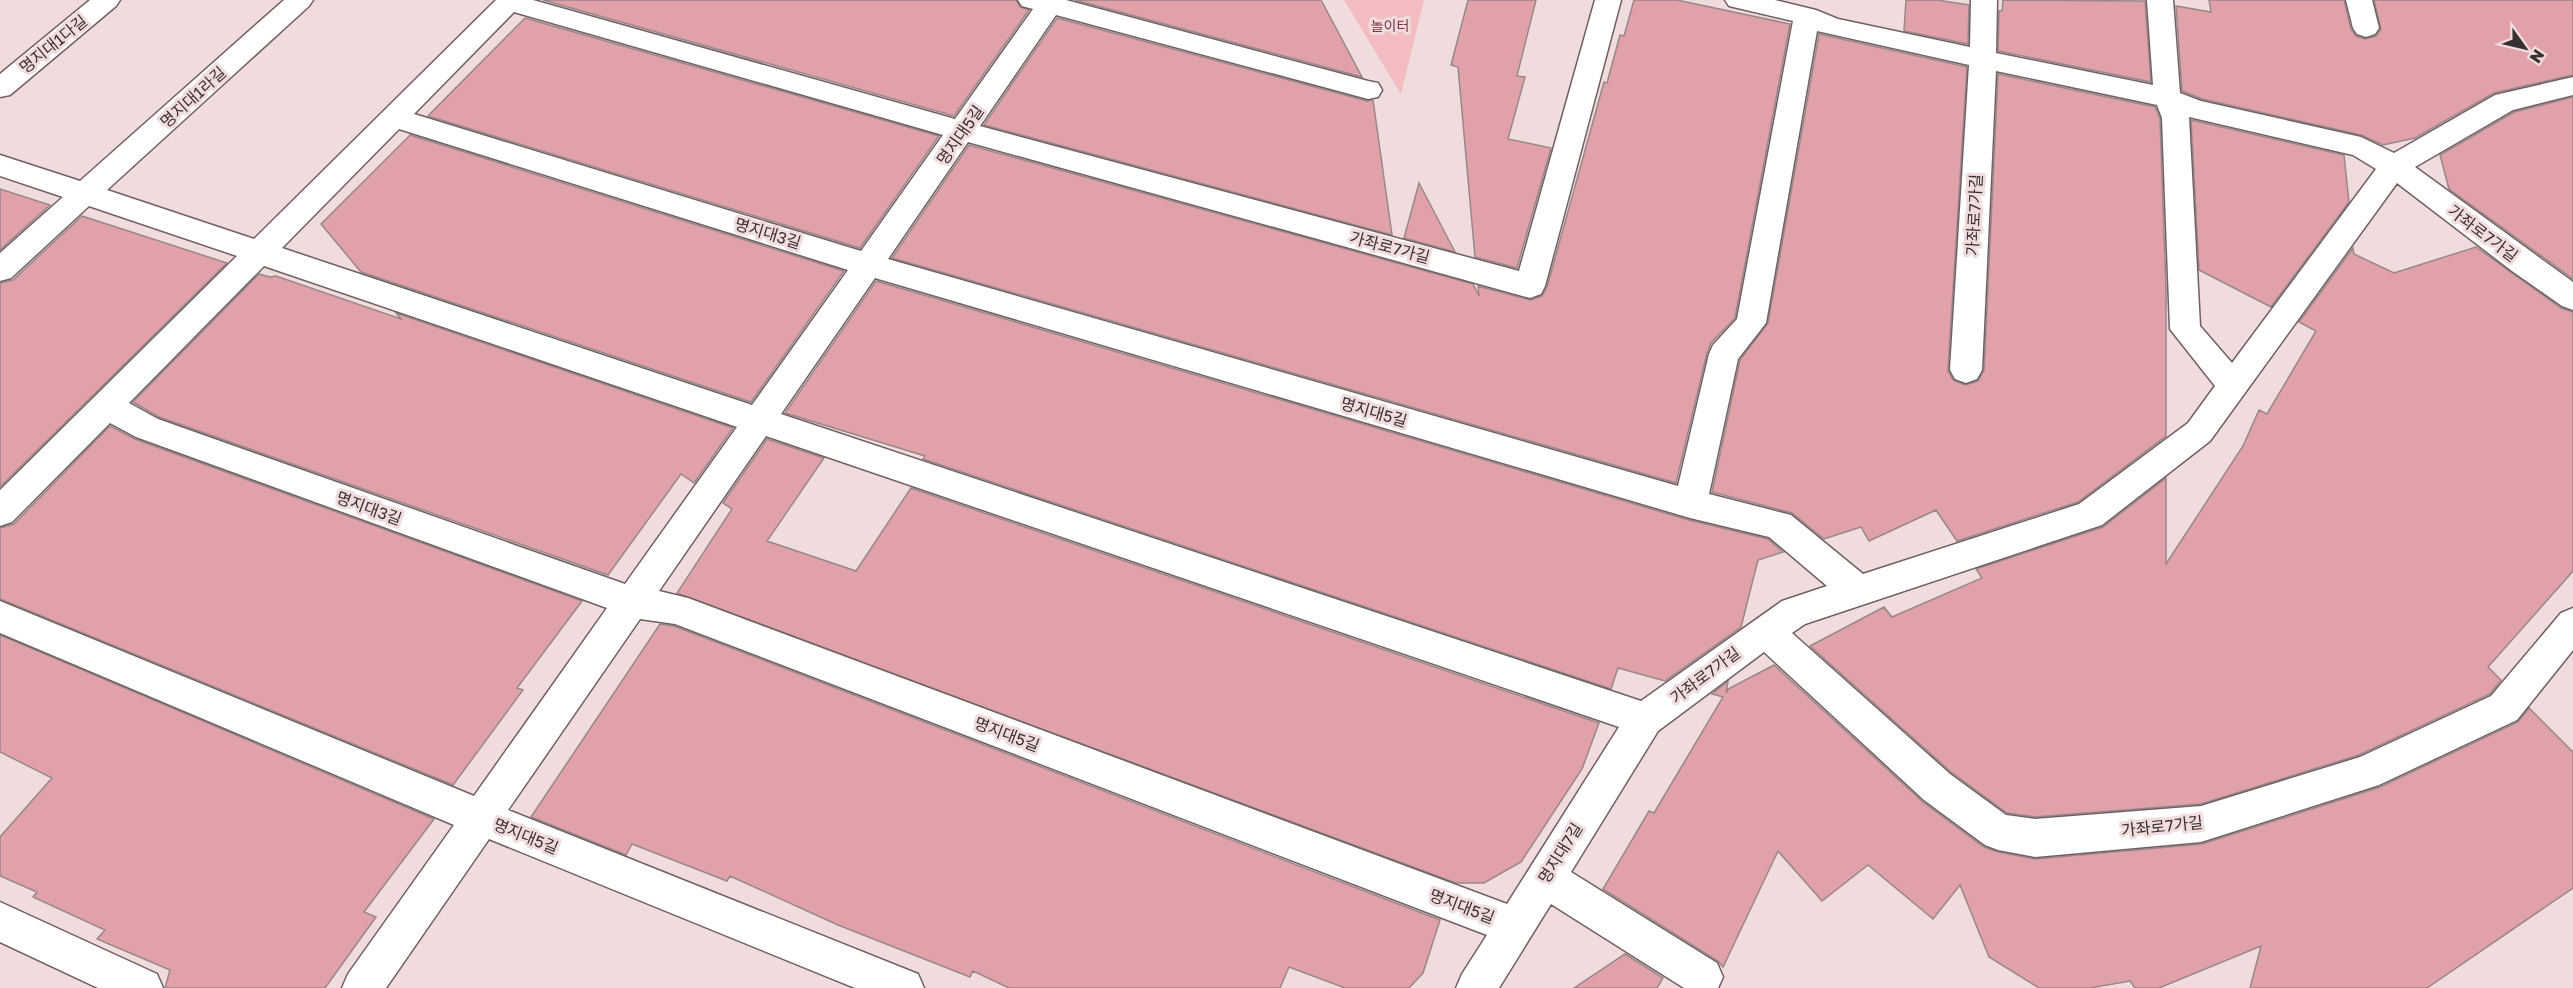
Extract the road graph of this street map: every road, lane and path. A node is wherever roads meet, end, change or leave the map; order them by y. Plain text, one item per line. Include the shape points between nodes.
1 (107, 0) edge
2 (300, 0) edge
3 (1593, 0) edge
4 (1608, 0) edge
5 (1738, 0) edge
6 (1984, 0) edge
7 (2160, 0) edge
8 (2359, 0) edge
9 (510, 1) edge
10 (1045, 2) edge
11 (1807, 16) junction
12 (2366, 28) dead end
13 (1983, 59) junction
14 (2573, 86) edge
15 (0, 88) edge
16 (1368, 90) dead end
17 (2167, 99) junction
18 (392, 117) junction
19 (963, 131) junction
20 (1552, 137) dead end
21 (0, 165) edge
22 (2394, 166) junction
23 (86, 193) junction
24 (259, 251) junction
25 (869, 265) junction
26 (0, 270) edge
27 (2573, 298) edge
28 (1966, 370) dead end
29 (2233, 386) junction
30 (108, 406) junction
31 (761, 420) junction
32 (1689, 504) junction
33 (0, 512) edge
34 (1860, 592) junction
35 (633, 602) junction
36 (0, 617) edge
37 (2573, 624) edge
38 (1765, 631) junction
39 (1645, 719) junction
40 (482, 818) junction
41 (1544, 877) junction
42 (0, 922) edge
43 (1514, 926) junction
44 (1703, 977) dead end
45 (143, 988) edge
46 (362, 988) edge
47 (904, 988) edge
48 (1476, 988) edge

1 - 15 street, 명지대1다길
2 - 23 street, 명지대1라길
3 - 20 street
4 - 19 street, 가좌로7가길 via 1530,285
5 - 11 street, 가좌로7가길
6 - 13 street
7 - 17 street
8 - 12 street
9 - 18 street
9 - 19 street
10 - 16 street, 명지대5길
10 - 19 street, 명지대5길
11 - 13 street, 가좌로7가길 via 1832,27
11 - 32 street via 1751,323 1724,354
13 - 17 street, 가좌로7가길
13 - 28 street, 가좌로7가길
14 - 22 street, 가좌로7가길 via 2505,102
17 - 22 street, 가좌로7가길 via 2361,147
17 - 29 street via 2176,118 2185,329
18 - 24 street
18 - 25 street, 명지대3길
19 - 25 street, 명지대5길
21 - 23 street
22 - 27 street, 가좌로7가길
22 - 29 street, 가좌로7가길
23 - 24 street
23 - 26 street, 명지대1라길
24 - 30 street
24 - 31 street
25 - 31 street, 명지대5길
25 - 32 street, 명지대5길
29 - 34 street, 가좌로7가길 via 2199,432 2090,515
30 - 33 street
30 - 35 street, 명지대3길 via 147,428
31 - 35 street, 명지대5길
31 - 39 street
32 - 34 street, 명지대5길 via 1779,525
34 - 38 street, 가좌로7가길 via 1794,612
35 - 40 street, 명지대5길
35 - 43 street, 명지대5길 via 676,609
36 - 40 street
37 - 38 street, 가좌로7가길 via 2504,708 2366,773 2200,824 2035,838 1998,832 1937,787
38 - 39 street, 가좌로7가길
39 - 41 street, 명지대7길
40 - 46 street, 명지대5길
40 - 47 street, 명지대5길
41 - 43 street, 명지대7길
41 - 44 street
42 - 45 street
43 - 48 street, 명지대7길

